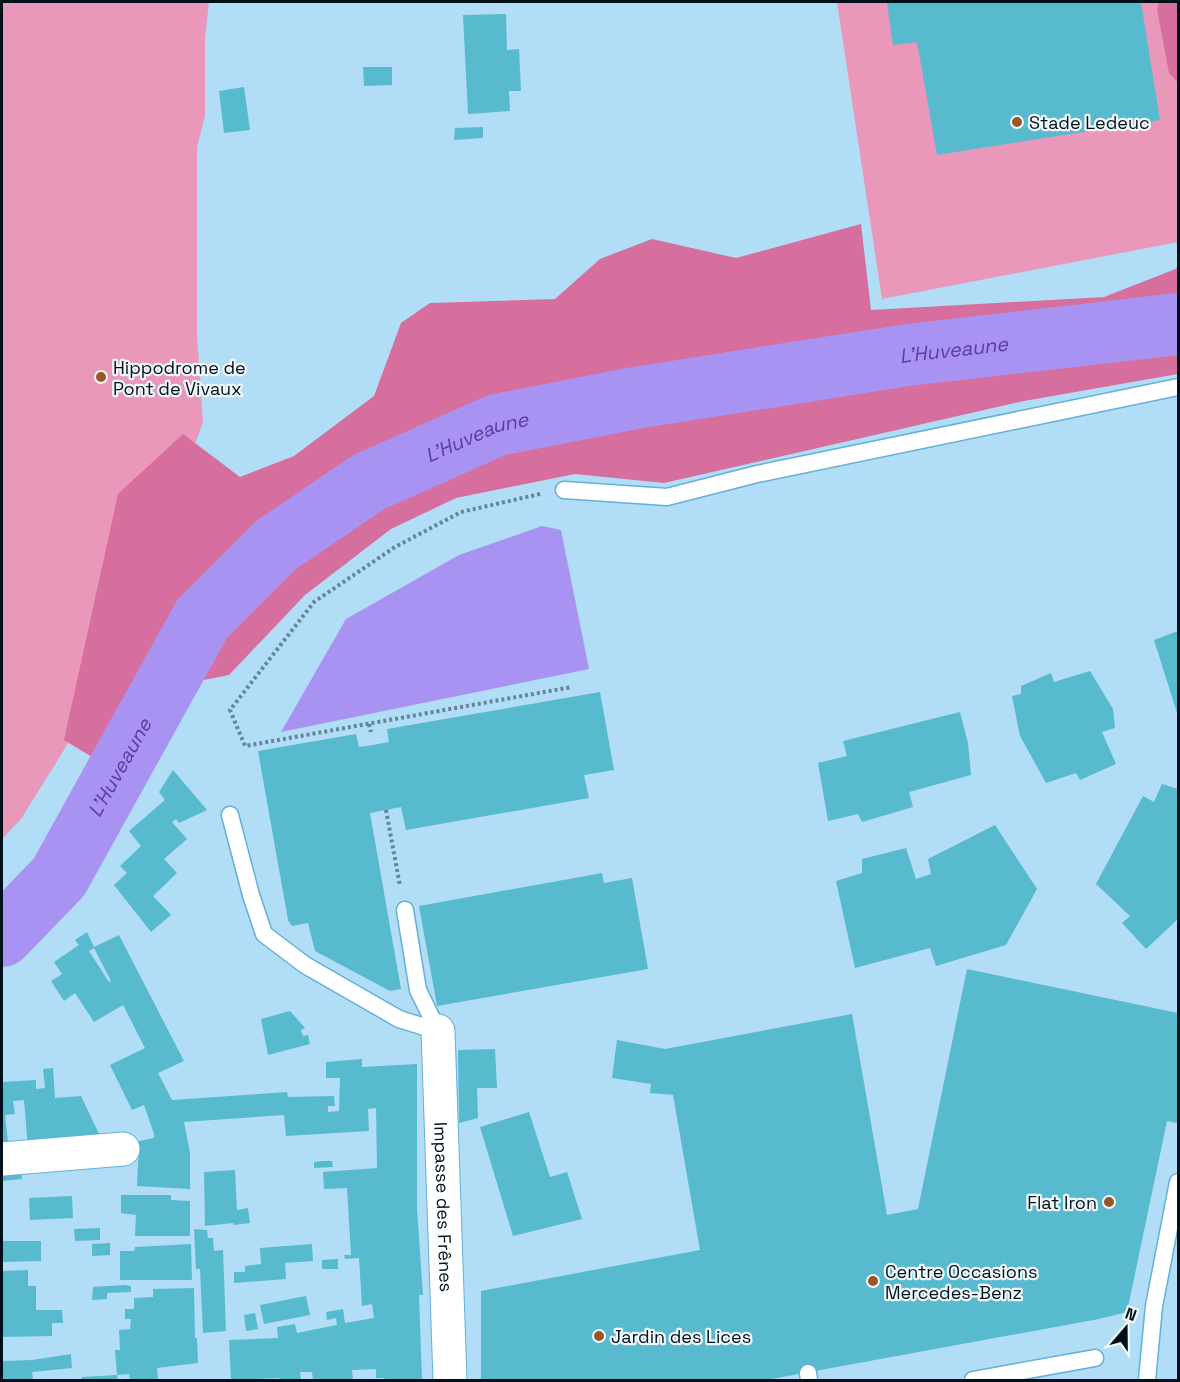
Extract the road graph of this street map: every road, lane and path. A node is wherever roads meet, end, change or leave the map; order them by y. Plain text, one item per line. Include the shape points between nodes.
1 (1179, 387) edge
2 (564, 490) joint
3 (572, 687) dead end
4 (369, 724) junction
5 (371, 732) dead end
6 (386, 810) dead end
7 (230, 815) dead end
8 (405, 910) joint
9 (438, 1031) junction
10 (123, 1149) dead end
11 (2, 1159) edge
12 (1179, 1182) edge
13 (1095, 1358) dead end
14 (1013, 1377) edge
15 (450, 1380) edge
16 (973, 1380) edge
17 (1147, 1380) edge

1 - 2 lane via 758,474 667,497
2 - 4 path via 461,512 395,547 314,602 230,710 245,746
3 - 4 path
4 - 5 path
6 - 8 path
7 - 9 lane via 264,934 305,965 399,1019
8 - 9 lane via 418,990
9 - 15 street, Impasse des Frênes
10 - 11 street
12 - 17 lane via 1154,1306
13 - 14 lane
14 - 16 lane

